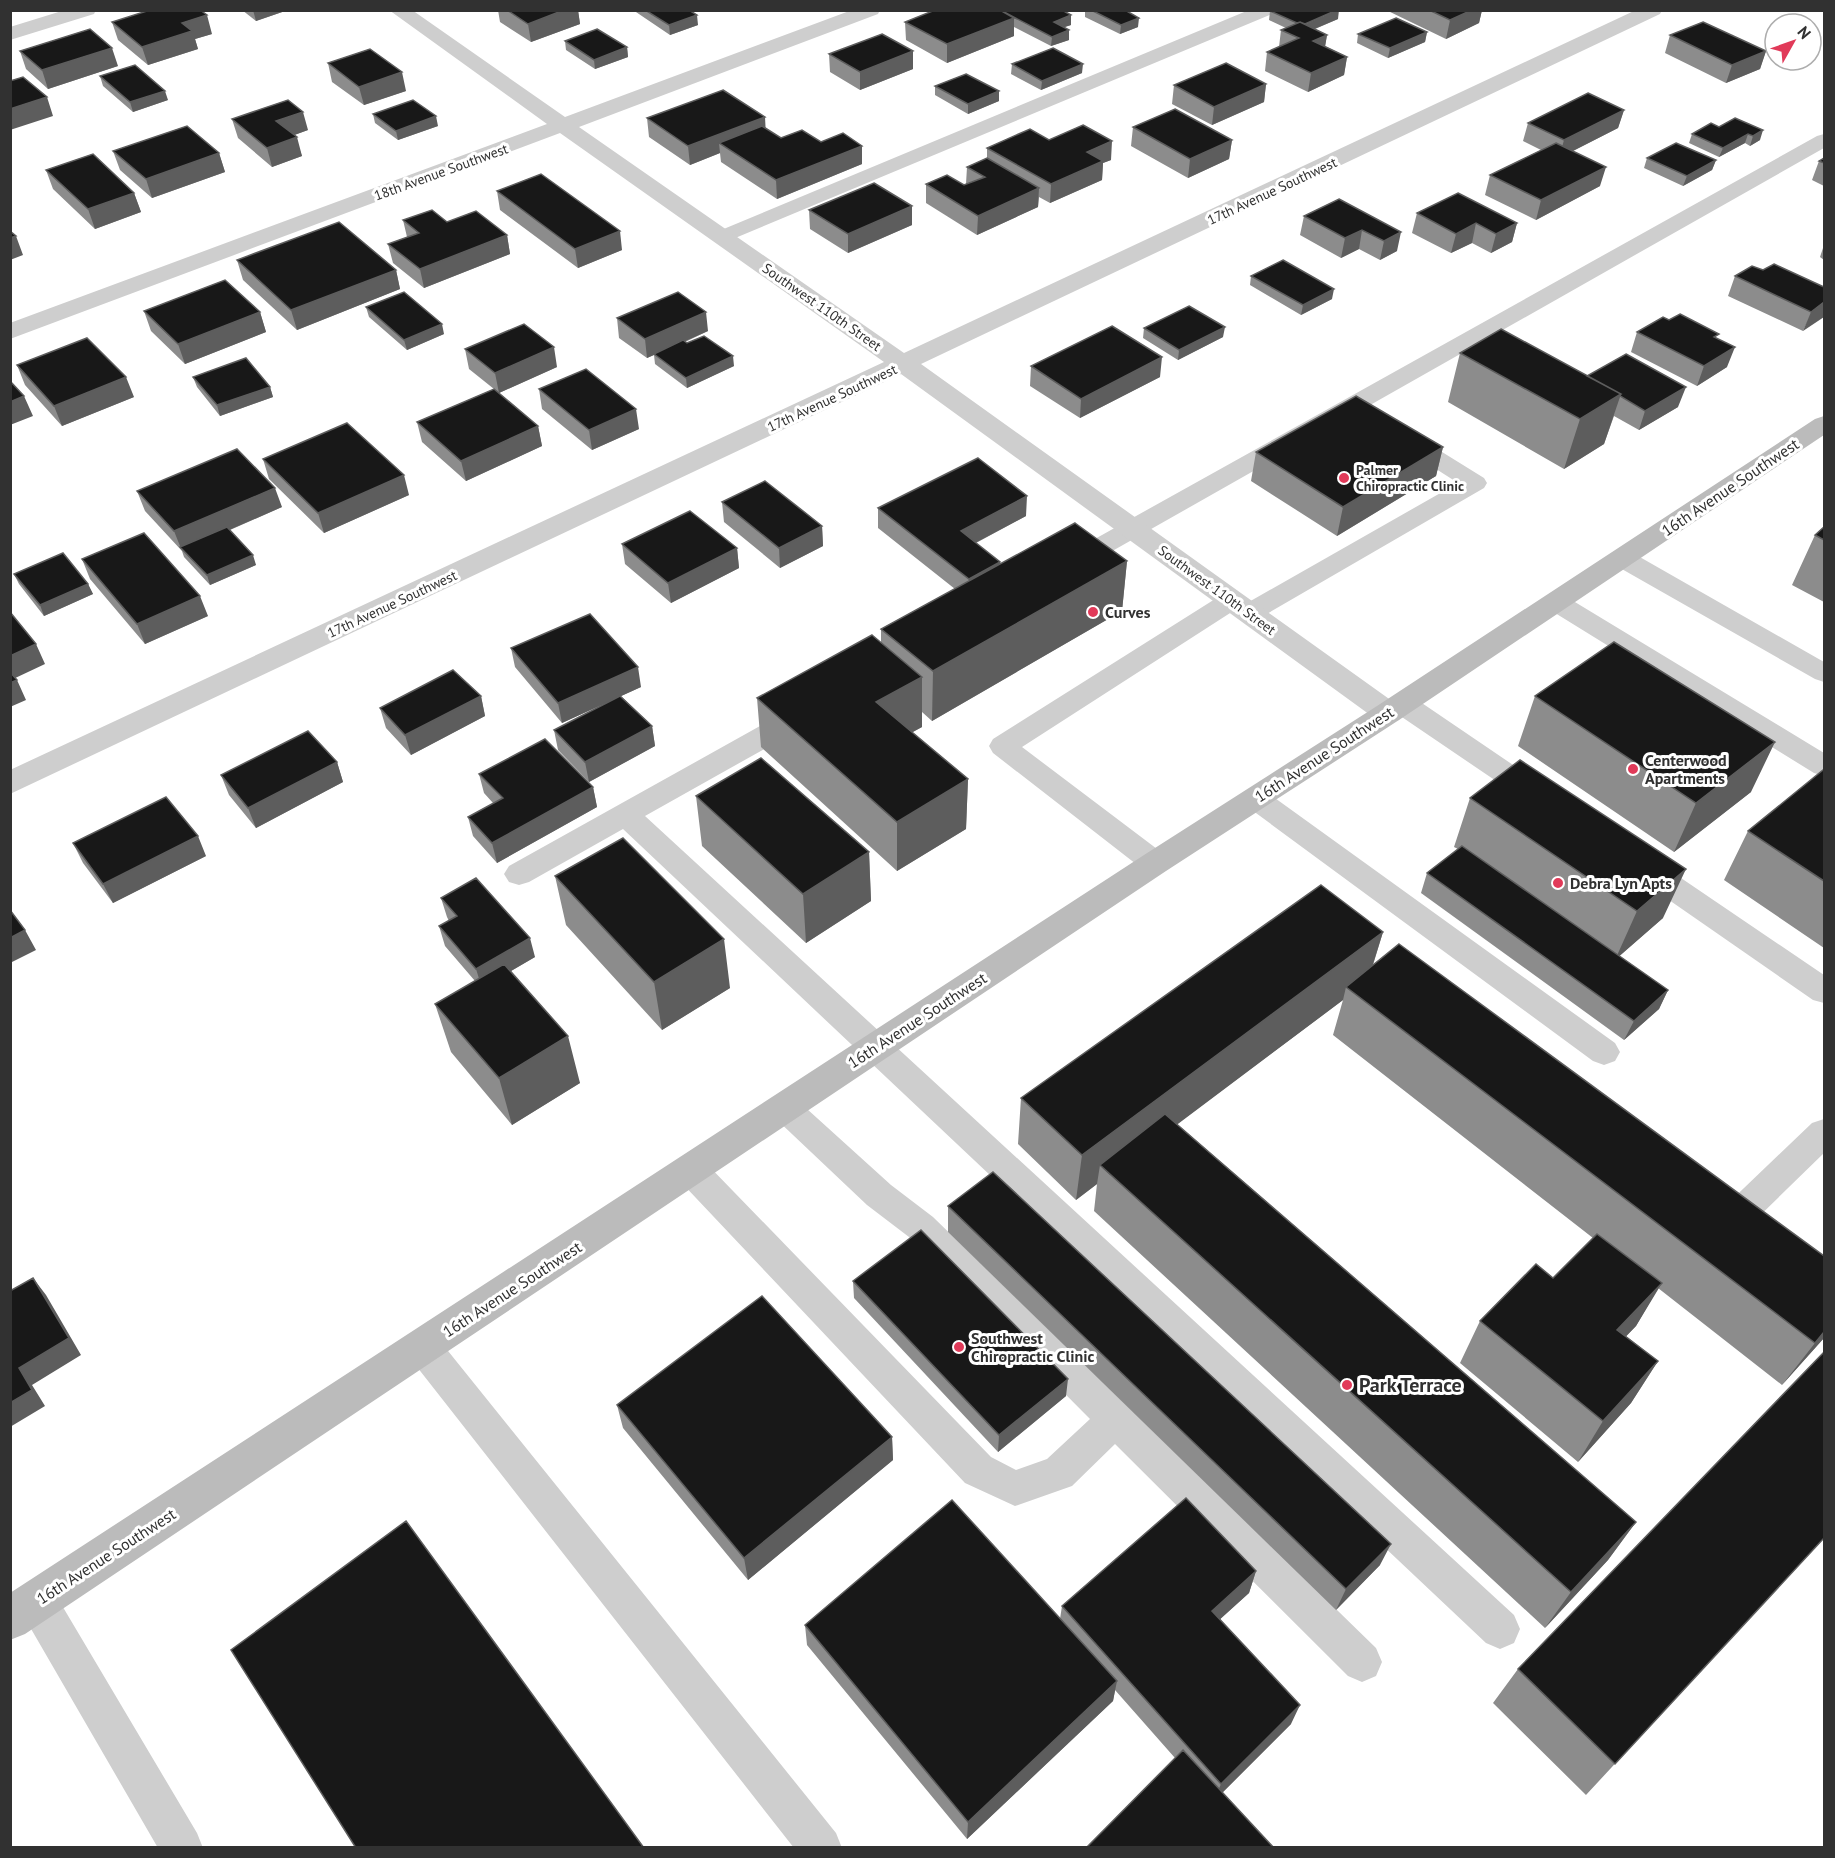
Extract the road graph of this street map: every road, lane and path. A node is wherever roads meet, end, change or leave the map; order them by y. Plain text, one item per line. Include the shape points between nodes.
1 (87, 10) edge
2 (398, 10) edge
3 (871, 10) edge
4 (1266, 10) edge
5 (1653, 10) edge
6 (10, 34) edge
7 (562, 127) junction
8 (1824, 140) edge
9 (721, 237) junction
10 (10, 332) edge
11 (904, 364) junction
12 (1371, 418) junction
13 (1824, 424) edge
14 (1133, 529) junction
15 (1622, 558) junction
16 (1050, 575) edge
17 (1556, 602) junction
18 (1241, 606) junction
19 (1824, 672) edge
20 (822, 704) edge
21 (1395, 708) junction
22 (1824, 766) edge
23 (10, 783) edge
24 (1255, 798) junction
25 (1560, 810) edge
26 (625, 814) junction
27 (1618, 850) edge
28 (1155, 863) junction
29 (519, 874) dead end
30 (1824, 991) edge
31 (876, 1047) junction
32 (1604, 1052) dead end
33 (785, 1108) junction
34 (1824, 1133) edge
35 (691, 1170) junction
36 (1732, 1221) edge
37 (423, 1347) junction
38 (1115, 1419) junction
39 (24, 1610) edge
40 (1500, 1629) dead end
41 (1362, 1662) dead end
42 (182, 1848) edge
43 (821, 1848) edge

1 - 6 street
2 - 7 street, Southwest 110th Street
3 - 7 street, 18th Avenue Southwest
4 - 9 lane
5 - 11 street, 17th Avenue Southwest
7 - 9 street, Southwest 110th Street
7 - 10 street, 18th Avenue Southwest
8 - 12 lane
9 - 11 street, Southwest 110th Street
11 - 14 street, Southwest 110th Street
11 - 23 street, 17th Avenue Southwest
12 - 14 lane
12 - 18 lane via 1475,483
13 - 15 main road, 16th Avenue Southwest
14 - 16 lane
14 - 18 street, Southwest 110th Street
15 - 17 main road, 16th Avenue Southwest
15 - 19 lane
17 - 21 main road, 16th Avenue Southwest
17 - 22 lane
18 - 21 street, Southwest 110th Street
18 - 28 lane via 1003,746
20 - 26 lane
21 - 24 main road, 16th Avenue Southwest
21 - 25 lane
24 - 28 main road, 16th Avenue Southwest
24 - 32 lane
26 - 29 lane
26 - 31 lane
27 - 30 lane
28 - 31 main road, 16th Avenue Southwest
31 - 33 main road, 16th Avenue Southwest
31 - 40 lane
33 - 35 main road, 16th Avenue Southwest
33 - 38 lane via 879,1195 921,1227
34 - 36 lane
35 - 37 main road, 16th Avenue Southwest
35 - 38 lane via 978,1470 1015,1488 1059,1473
37 - 39 main road, 16th Avenue Southwest
37 - 43 lane
38 - 41 lane
39 - 42 lane

